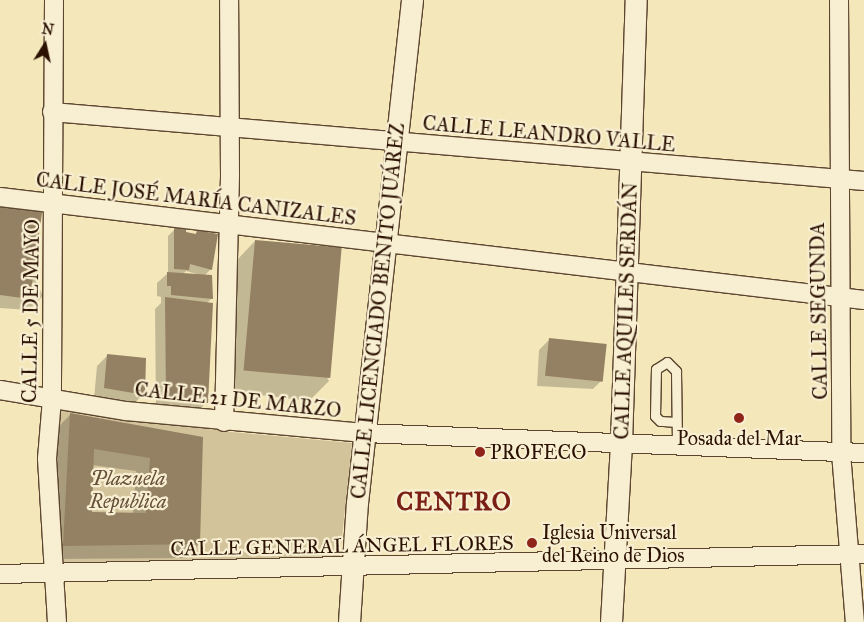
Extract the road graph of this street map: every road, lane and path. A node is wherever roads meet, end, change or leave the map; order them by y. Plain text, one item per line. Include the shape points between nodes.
1 (54, 0) edge
2 (229, 0) edge
3 (412, 0) edge
4 (636, 0) edge
5 (839, 0) edge
6 (52, 112) junction
7 (230, 129) junction
8 (396, 143) junction
9 (631, 162) junction
10 (840, 179) junction
11 (864, 181) edge
12 (0, 197) edge
13 (54, 203) junction
14 (229, 224) junction
15 (384, 244) junction
16 (627, 272) junction
17 (840, 297) junction
18 (864, 300) edge
19 (0, 390) edge
20 (52, 399) junction
21 (224, 422) junction
22 (676, 422) junction
23 (364, 434) junction
24 (621, 443) junction
25 (677, 445) junction
26 (841, 453) junction
27 (864, 454) edge
28 (857, 555) edge
29 (614, 561) junction
30 (352, 568) junction
31 (52, 573) junction
32 (0, 574) edge
33 (56, 622) edge
34 (349, 622) edge
35 (611, 622) edge
36 (855, 622) edge

1 - 6 street, CALLE 5 DE MAYO
2 - 7 street
3 - 8 street, CALLE LICENCIADO BENITO JUÁREZ
4 - 9 street, CALLE AQUILES SERDÁN
5 - 10 street, CALLE SEGUNDA
6 - 7 street, CALLE LEANDRO VALLE
6 - 13 street, CALLE 5 DE MAYO
7 - 8 street, CALLE LEANDRO VALLE
7 - 14 street
8 - 9 street, CALLE LEANDRO VALLE
8 - 15 street, CALLE LICENCIADO BENITO JUÁREZ
9 - 10 street, CALLE LEANDRO VALLE
9 - 16 street, CALLE AQUILES SERDÁN
10 - 11 street, CALLE LEANDRO VALLE
10 - 17 street, CALLE SEGUNDA
12 - 13 street, CALLE JOSÉ MARÍA CANIZALES
13 - 14 street, CALLE JOSÉ MARÍA CANIZALES
13 - 20 street, CALLE 5 DE MAYO
14 - 15 street, CALLE JOSÉ MARÍA CANIZALES
14 - 21 street
15 - 16 street, CALLE JOSÉ MARÍA CANIZALES
15 - 23 street, CALLE LICENCIADO BENITO JUÁREZ
16 - 17 street, CALLE JOSÉ MARÍA CANIZALES
16 - 24 street, CALLE AQUILES SERDÁN
17 - 18 street, CALLE JOSÉ MARÍA CANIZALES
17 - 26 street, CALLE SEGUNDA
19 - 20 street, CALLE 21 DE MARZO
20 - 21 street, CALLE 21 DE MARZO
20 - 31 street, CALLE 5 DE MAYO via 47,459
21 - 23 street, CALLE 21 DE MARZO
22 - 22 lane via 676,370 667,362 656,369 655,416 660,421
22 - 25 lane
23 - 24 street, CALLE 21 DE MARZO
23 - 30 street, CALLE LICENCIADO BENITO JUÁREZ
24 - 25 street, CALLE 21 DE MARZO
24 - 29 street, CALLE AQUILES SERDÁN
25 - 26 street, CALLE 21 DE MARZO
26 - 27 street, CALLE 21 DE MARZO
26 - 28 street, CALLE SEGUNDA
28 - 29 street, CALLE GENERAL ÁNGEL FLORES
28 - 36 street, CALLE SEGUNDA
29 - 30 street, CALLE GENERAL ÁNGEL FLORES
29 - 35 street, CALLE AQUILES SERDÁN
30 - 31 street, CALLE GENERAL ÁNGEL FLORES
30 - 34 street, CALLE LICENCIADO BENITO JUÁREZ
31 - 32 street, CALLE GENERAL ÁNGEL FLORES
31 - 33 street, CALLE 5 DE MAYO

